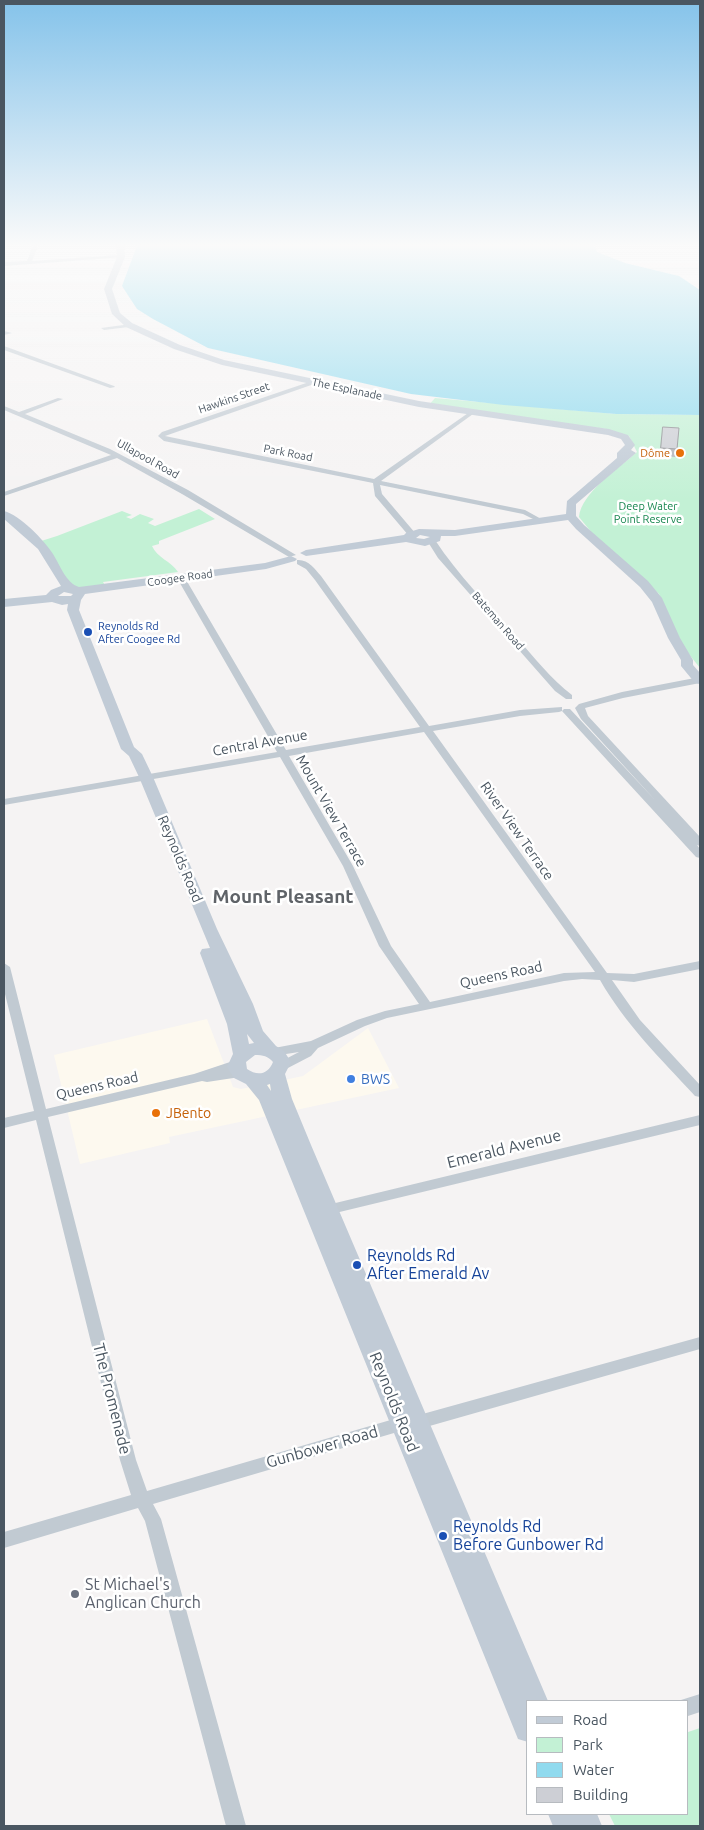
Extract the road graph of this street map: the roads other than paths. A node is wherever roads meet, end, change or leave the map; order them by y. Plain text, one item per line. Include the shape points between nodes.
1 (136, 328) edge
2 (4, 348) edge
3 (315, 382) junction
4 (112, 387) dead end
5 (60, 399) dead end
6 (4, 408) edge
7 (471, 413) junction
8 (20, 414) junction
9 (161, 436) joint
10 (117, 455) junction
11 (381, 484) junction
12 (4, 494) edge
13 (4, 514) edge
14 (571, 516) junction
15 (539, 520) junction
16 (422, 538) junction
17 (385, 543) joint
18 (332, 550) joint
19 (301, 557) junction
20 (266, 566) joint
21 (181, 578) junction
22 (66, 595) junction
23 (38, 599) joint
24 (4, 604) edge
25 (687, 660) junction
26 (700, 672) edge
27 (700, 680) edge
28 (577, 703) junction
29 (559, 706) junction
30 (427, 728) junction
31 (283, 754) junction
32 (141, 778) junction
33 (4, 802) edge
34 (700, 843) edge
35 (700, 855) edge
36 (700, 965) edge
37 (4, 967) edge
38 (603, 975) junction
39 (237, 1005) junction
40 (427, 1006) junction
41 (275, 1061) junction
42 (243, 1068) junction
43 (700, 1093) edge
44 (41, 1114) junction
45 (700, 1120) edge
46 (4, 1123) edge
47 (321, 1211) junction
48 (700, 1344) edge
49 (411, 1423) junction
50 (141, 1499) junction
51 (458, 1537) junction
52 (4, 1540) edge
53 (535, 1700) edge
54 (526, 1724) edge
55 (236, 1826) edge

1 - 3 street, The Esplanade via 206,357
2 - 4 street
3 - 7 street, The Esplanade
3 - 9 street, Hawkins Street
5 - 8 street
6 - 8 street, Ullapool Road
7 - 11 street via 406,461
7 - 14 street, The Esplanade via 574,426 626,437 630,444 622,453 622,459 572,503
8 - 10 street, Ullapool Road
9 - 11 street, Park Road
10 - 12 street
10 - 19 street, Ullapool Road
11 - 15 street, Park Road via 525,512
11 - 16 street, Bateman Road via 385,495
13 - 22 street, Reynolds Road via 38,542 52,560
14 - 15 street, Coogee Road
14 - 25 street via 658,601
15 - 16 street, Coogee Road
16 - 17 street, Coogee Road
16 - 28 street, Bateman Road via 558,688
16 - 29 street, Bateman Road via 555,694
17 - 18 street, Coogee Road
18 - 19 street, Coogee Road
19 - 20 street, Coogee Road
19 - 30 street, River View Terrace
20 - 21 street, Coogee Road
21 - 22 street, Coogee Road
21 - 31 street, Mount View Terrace
22 - 23 street, Coogee Road
22 - 32 street, Reynolds Road via 128,750 127,756
23 - 24 street, Coogee Road
25 - 26 street
25 - 27 street via 687,666
27 - 28 street
28 - 29 street
28 - 29 street
28 - 34 street, Bateman Road via 584,717
29 - 30 street, Central Avenue
29 - 35 street, Bateman Road
30 - 31 street, Central Avenue
30 - 38 street, River View Terrace
31 - 32 street, Central Avenue
31 - 40 street, Mount View Terrace via 348,866 386,946
32 - 33 street, Central Avenue
32 - 39 street, Reynolds Road
36 - 38 street, Queens Road via 649,976
37 - 44 street, The Promenade
38 - 40 street, Queens Road via 564,977
38 - 43 street, River View Terrace via 637,1025
39 - 41 street, Reynolds Road
39 - 42 street, Reynolds Road via 236,1024
40 - 41 street, Queens Road via 360,1023 314,1045 307,1053
41 - 42 street via 265,1079
41 - 42 street via 254,1049
41 - 47 street, Reynolds Road via 283,1099
42 - 44 street, Queens Road
42 - 47 street, Reynolds Road via 267,1098
44 - 46 street, Queens Road
44 - 50 street, The Promenade via 128,1460
45 - 47 street, Emerald Avenue
47 - 49 street, Reynolds Road
48 - 49 street, Gunbower Road
49 - 50 street, Gunbower Road
49 - 51 street, Reynolds Road
50 - 52 street, Gunbower Road
50 - 55 street, The Promenade via 153,1519
51 - 53 street, Reynolds Road
51 - 54 street, Reynolds Road

